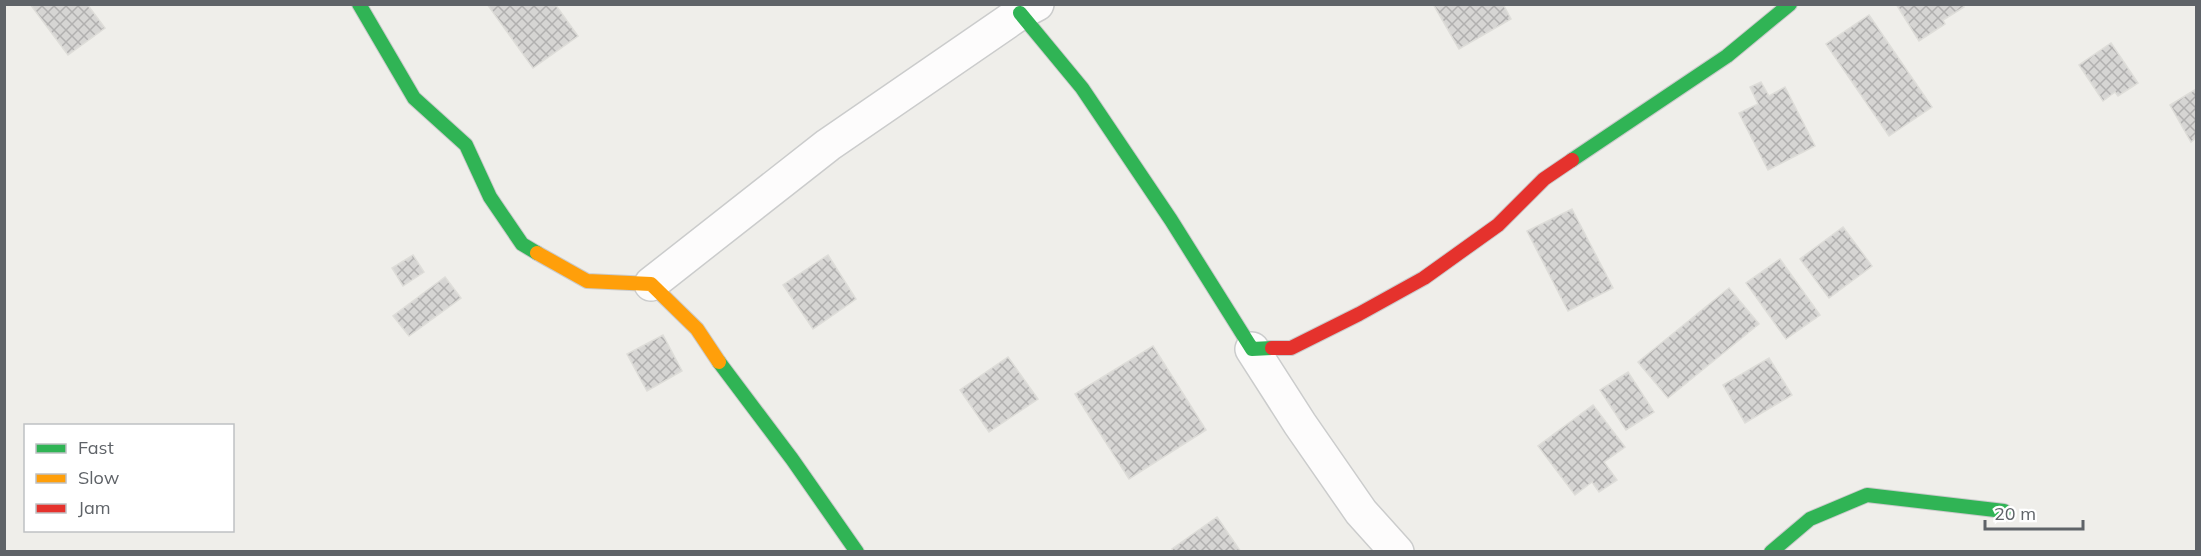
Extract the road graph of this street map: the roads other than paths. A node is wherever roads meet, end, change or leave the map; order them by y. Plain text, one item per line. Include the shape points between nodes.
1 (359, 4) edge
2 (1790, 4) edge
3 (1029, 9) edge
4 (651, 284) junction
5 (1252, 350) junction
6 (2004, 512) dead end
7 (857, 552) edge
8 (1397, 552) edge
9 (1771, 552) edge

1 - 4 street via 414,98 466,145 490,198 522,244 587,281
2 - 5 street via 1727,56 1544,179 1498,225 1424,278 1291,348
3 - 4 street via 828,145
3 - 5 street via 1171,220
4 - 7 street via 697,329
5 - 8 street via 1361,512
6 - 9 street via 1867,495 1810,519

